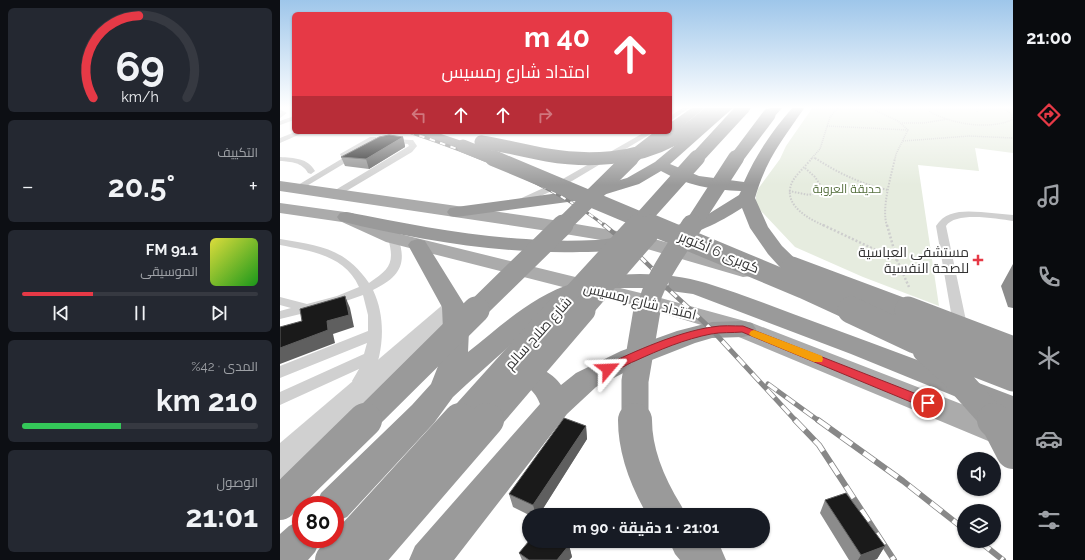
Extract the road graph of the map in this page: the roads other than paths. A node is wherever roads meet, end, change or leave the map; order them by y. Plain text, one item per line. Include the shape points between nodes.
1 (682, 133) edge
2 (697, 133) edge
3 (720, 133) edge
4 (747, 133) edge
5 (753, 133) edge
6 (777, 133) edge
7 (296, 134) edge
8 (428, 134) edge
9 (459, 134) edge
10 (647, 134) edge
11 (663, 134) edge
12 (373, 139) edge
13 (280, 141) edge
14 (481, 142) junction
15 (280, 159) edge
16 (660, 165) junction
17 (311, 171) junction
18 (286, 187) edge
19 (748, 192) junction
20 (335, 194) junction
21 (518, 203) junction
22 (280, 208) edge
23 (456, 212) junction
24 (346, 217) junction
25 (1013, 218) edge
26 (640, 241) junction
27 (280, 242) edge
28 (405, 242) junction
29 (586, 287) junction
30 (367, 290) junction
31 (815, 292) junction
32 (280, 301) edge
33 (306, 308) junction
34 (454, 308) junction
35 (280, 315) edge
36 (743, 329) junction
37 (961, 332) junction
38 (375, 334) junction
39 (915, 340) junction
40 (1013, 349) edge
41 (372, 357) junction
42 (280, 372) edge
43 (1013, 378) edge
44 (443, 389) junction
45 (280, 399) edge
46 (556, 406) junction
47 (343, 407) junction
48 (1013, 408) edge
49 (1013, 438) edge
50 (1013, 452) edge
51 (280, 464) edge
52 (343, 496) edge
53 (280, 504) edge
54 (662, 508) edge
55 (293, 548) edge
56 (695, 548) edge
57 (281, 560) edge
58 (332, 560) edge
59 (366, 560) edge
60 (429, 560) edge
61 (706, 560) edge

1 - 14 highway, bridge via 666,143 645,150 588,158 558,156
2 - 16 highway
3 - 58 highway, شارع صلاح سالم, bridge
4 - 59 highway, شارع صلاح سالم, bridge
5 - 54 highway, bridge via 662,274 648,305 634,381 635,435 652,493
6 - 19 highway
7 - 13 lane
8 - 39 highway, كوبرى 6 أكتوبر, bridge via 463,146 803,288
9 - 14 highway, كوبرى 6 أكتوبر
10 - 21 lane via 564,182
11 - 53 highway, bridge via 628,161
12 - 17 lane
14 - 40 highway, كوبرى 6 أكتوبر, bridge via 818,278
15 - 17 lane via 302,162
16 - 19 highway via 688,178
16 - 21 highway via 633,181 606,190
17 - 18 lane
18 - 20 main road
18 - 20 lane via 378,142 392,140 411,143 413,146
19 - 26 highway via 716,217 670,235
19 - 31 highway via 759,228 775,250
20 - 23 main road
21 - 23 highway
22 - 24 main road, امتداد شارع رمسيس
23 - 26 main road
24 - 26 highway via 440,236 521,246 571,248
24 - 28 main road, امتداد شارع رمسيس
25 - 37 lane via 961,215 950,217 941,226
26 - 31 main road
27 - 30 lane via 338,257 349,265
28 - 29 main road, امتداد شارع رمسيس
28 - 30 lane via 396,247 395,267 383,280
28 - 34 highway
29 - 36 main road, امتداد شارع رمسيس
29 - 44 highway via 566,293 545,305
29 - 48 highway via 621,280 643,280 698,288
30 - 33 lane
30 - 38 lane via 373,302
31 - 37 main road
32 - 33 lane
33 - 35 lane
34 - 44 highway via 455,356
34 - 47 street
36 - 46 highway via 712,330 630,358 586,380
36 - 49 main road, امتداد شارع رمسيس
37 - 40 main road
38 - 41 lane
38 - 42 lane
39 - 43 highway, كوبرى 6 أكتوبر, bridge
39 - 50 highway, bridge via 953,374 999,425
41 - 45 lane
41 - 47 lane via 368,370
44 - 46 highway via 476,374 503,370 528,374 547,386
44 - 52 highway via 423,414
46 - 60 highway
47 - 51 street
55 - 57 highway
56 - 61 highway

